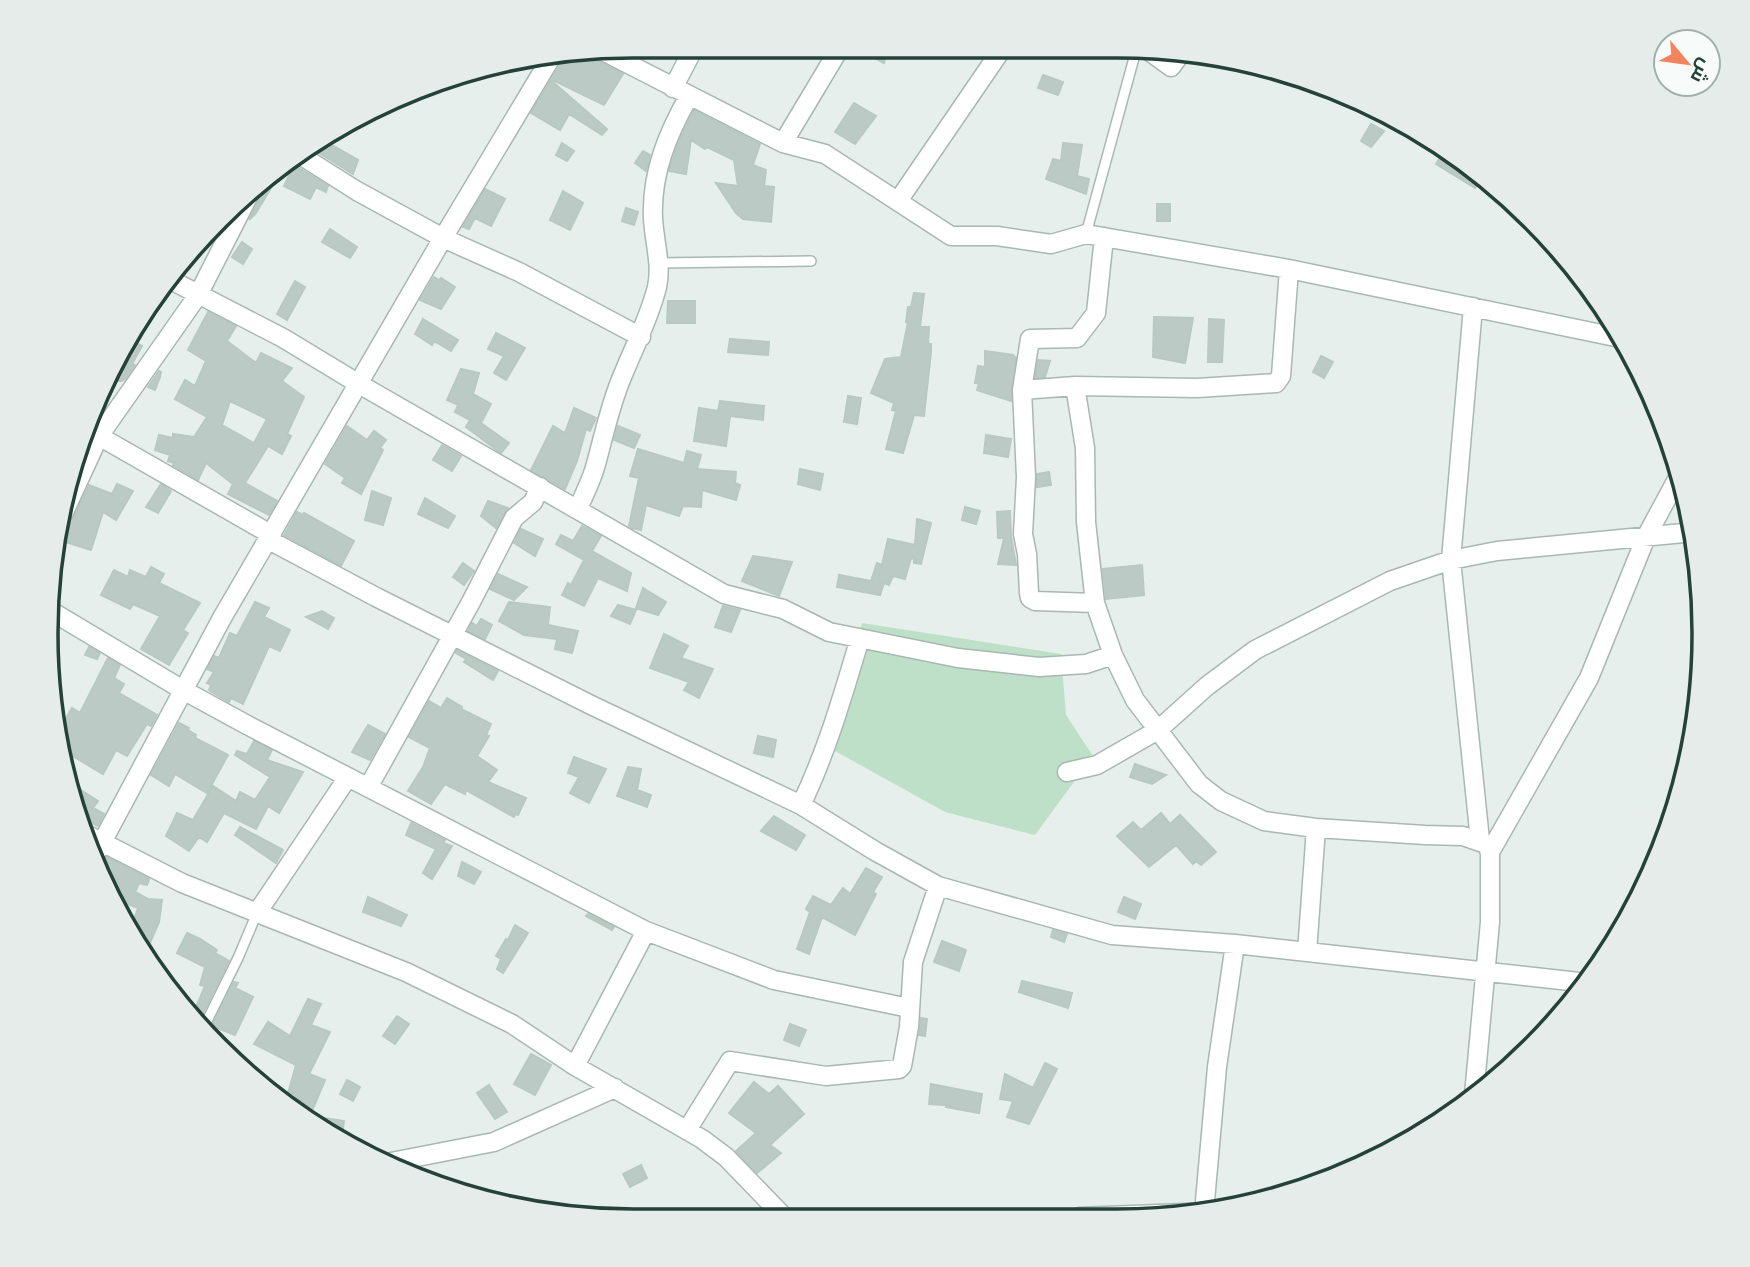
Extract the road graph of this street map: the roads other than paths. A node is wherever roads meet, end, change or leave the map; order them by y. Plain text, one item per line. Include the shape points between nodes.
1 (621, 58) edge
2 (691, 58) edge
3 (834, 58) edge
4 (996, 58) edge
5 (1134, 58) edge
6 (1161, 60) edge
7 (1175, 61) edge
8 (547, 65) edge
9 (681, 92) junction
10 (783, 143) junction
11 (307, 160) edge
12 (898, 201) junction
13 (239, 214) edge
14 (1086, 234) junction
15 (1104, 237) junction
16 (443, 238) junction
17 (811, 261) dead end
18 (659, 263) junction
19 (1289, 269) junction
20 (177, 283) edge
21 (198, 295) junction
22 (1473, 307) junction
23 (1608, 336) edge
24 (641, 337) junction
25 (359, 384) junction
26 (1075, 386) junction
27 (1022, 390) junction
28 (94, 433) edge
29 (87, 452) edge
30 (1673, 486) edge
31 (540, 487) junction
32 (578, 509) junction
33 (1683, 533) edge
34 (1646, 537) junction
35 (271, 538) junction
36 (1451, 560) junction
37 (1095, 603) junction
38 (58, 615) edge
39 (453, 634) junction
40 (860, 638) junction
41 (1113, 656) junction
42 (183, 690) junction
43 (1158, 730) junction
44 (1067, 772) dead end
45 (348, 777) junction
46 (369, 786) junction
47 (801, 805) junction
48 (1316, 828) junction
49 (96, 839) edge
50 (102, 842) junction
51 (1485, 846) junction
52 (99, 847) edge
53 (938, 886) junction
54 (257, 913) junction
55 (646, 931) junction
56 (1235, 944) junction
57 (1307, 952) junction
58 (1484, 972) junction
59 (1575, 982) edge
60 (909, 1007) junction
61 (207, 1020) edge
62 (575, 1066) junction
63 (1475, 1083) edge
64 (615, 1088) junction
65 (687, 1130) junction
66 (402, 1160) edge
67 (1209, 1201) edge
68 (776, 1209) edge

1 - 9 street
2 - 9 street
3 - 10 street
4 - 12 street
5 - 14 lane
6 - 7 street via 1171,67
8 - 16 street
9 - 10 street
9 - 18 street via 655,183 653,216
10 - 12 street via 825,154
11 - 16 street
12 - 14 street via 951,236 997,236 1051,244
13 - 21 street
14 - 15 street
15 - 19 street
15 - 27 street via 1096,313 1077,338 1030,339
16 - 24 street via 519,272
16 - 25 street
17 - 18 lane
18 - 24 street via 657,287
19 - 22 street
19 - 26 street via 1281,376 1276,383 1197,388
20 - 21 street
21 - 25 street
21 - 28 street
22 - 23 street
22 - 36 street
24 - 32 street via 622,378
25 - 31 street
25 - 35 street
26 - 27 street
26 - 37 street via 1085,448 1086,522
27 - 37 street via 1023,534 1030,598
28 - 29 street
28 - 35 street
30 - 34 street
31 - 32 street
31 - 39 street via 533,502 514,518
32 - 40 street via 724,594 783,609 829,632
33 - 34 street
34 - 36 street via 1497,551
34 - 51 street via 1589,678
35 - 39 street
35 - 42 street
36 - 43 street via 1390,581 1255,650
36 - 51 street
37 - 41 street
38 - 42 street
39 - 46 street
39 - 47 street
40 - 41 street via 958,658 1039,667 1086,664
40 - 47 street via 837,716
41 - 43 street via 1135,700
42 - 45 street
42 - 50 street
43 - 44 street via 1097,765
43 - 48 street via 1199,784 1221,801 1264,821
45 - 46 street
45 - 54 street
46 - 55 street
47 - 53 street
48 - 51 street via 1463,836
48 - 57 street
49 - 50 street
50 - 52 street
50 - 54 street via 182,883
51 - 58 street via 1490,922
53 - 56 street via 1112,935
53 - 60 street via 913,962
54 - 61 lane
54 - 62 street via 428,982 512,1024
55 - 60 street via 774,980
55 - 62 street
56 - 57 street
56 - 67 street via 1217,1067
57 - 58 street
58 - 59 street
58 - 63 street
60 - 65 street via 904,1063 899,1069 827,1076 730,1062
62 - 64 street
64 - 65 street
64 - 66 street via 495,1142
65 - 68 street via 726,1157

